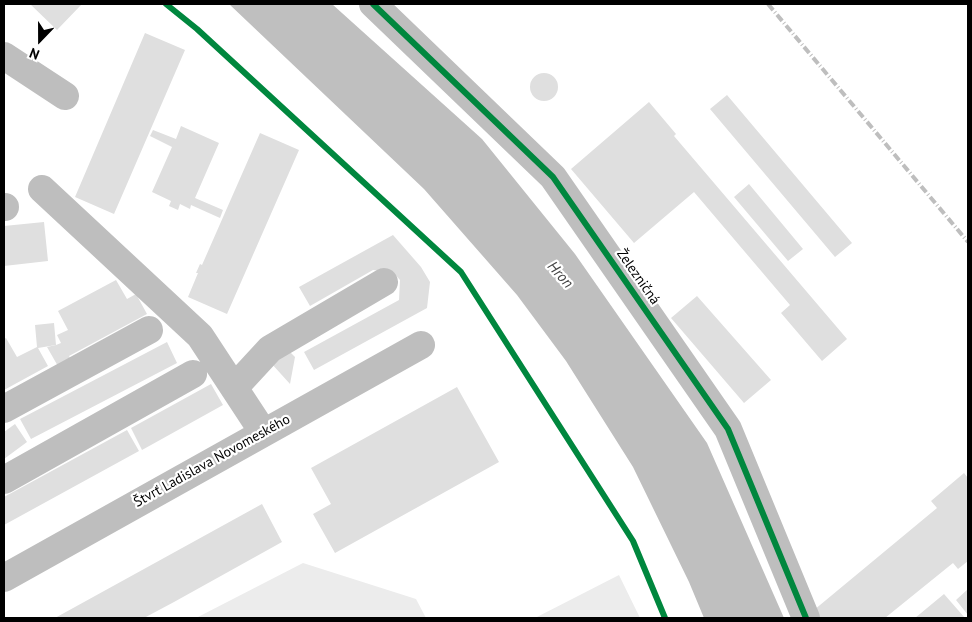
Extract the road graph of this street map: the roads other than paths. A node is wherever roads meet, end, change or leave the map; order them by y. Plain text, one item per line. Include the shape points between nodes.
1 (373, 4) edge
2 (4, 56) edge
3 (65, 96) dead end
4 (42, 188) dead end
5 (384, 282) dead end
6 (149, 330) dead end
7 (421, 345) dead end
8 (194, 374) dead end
9 (234, 388) junction
10 (4, 408) edge
11 (263, 432) junction
12 (4, 480) edge
13 (4, 578) edge
14 (806, 618) edge

1 - 14 street, Železničná via 553,177 728,430
2 - 3 street
4 - 9 street via 200,336
5 - 9 street via 270,349
6 - 10 street
7 - 11 street, Štvrť Ladislava Novomeského
8 - 12 street
9 - 11 street
11 - 13 street, Štvrť Ladislava Novomeského

